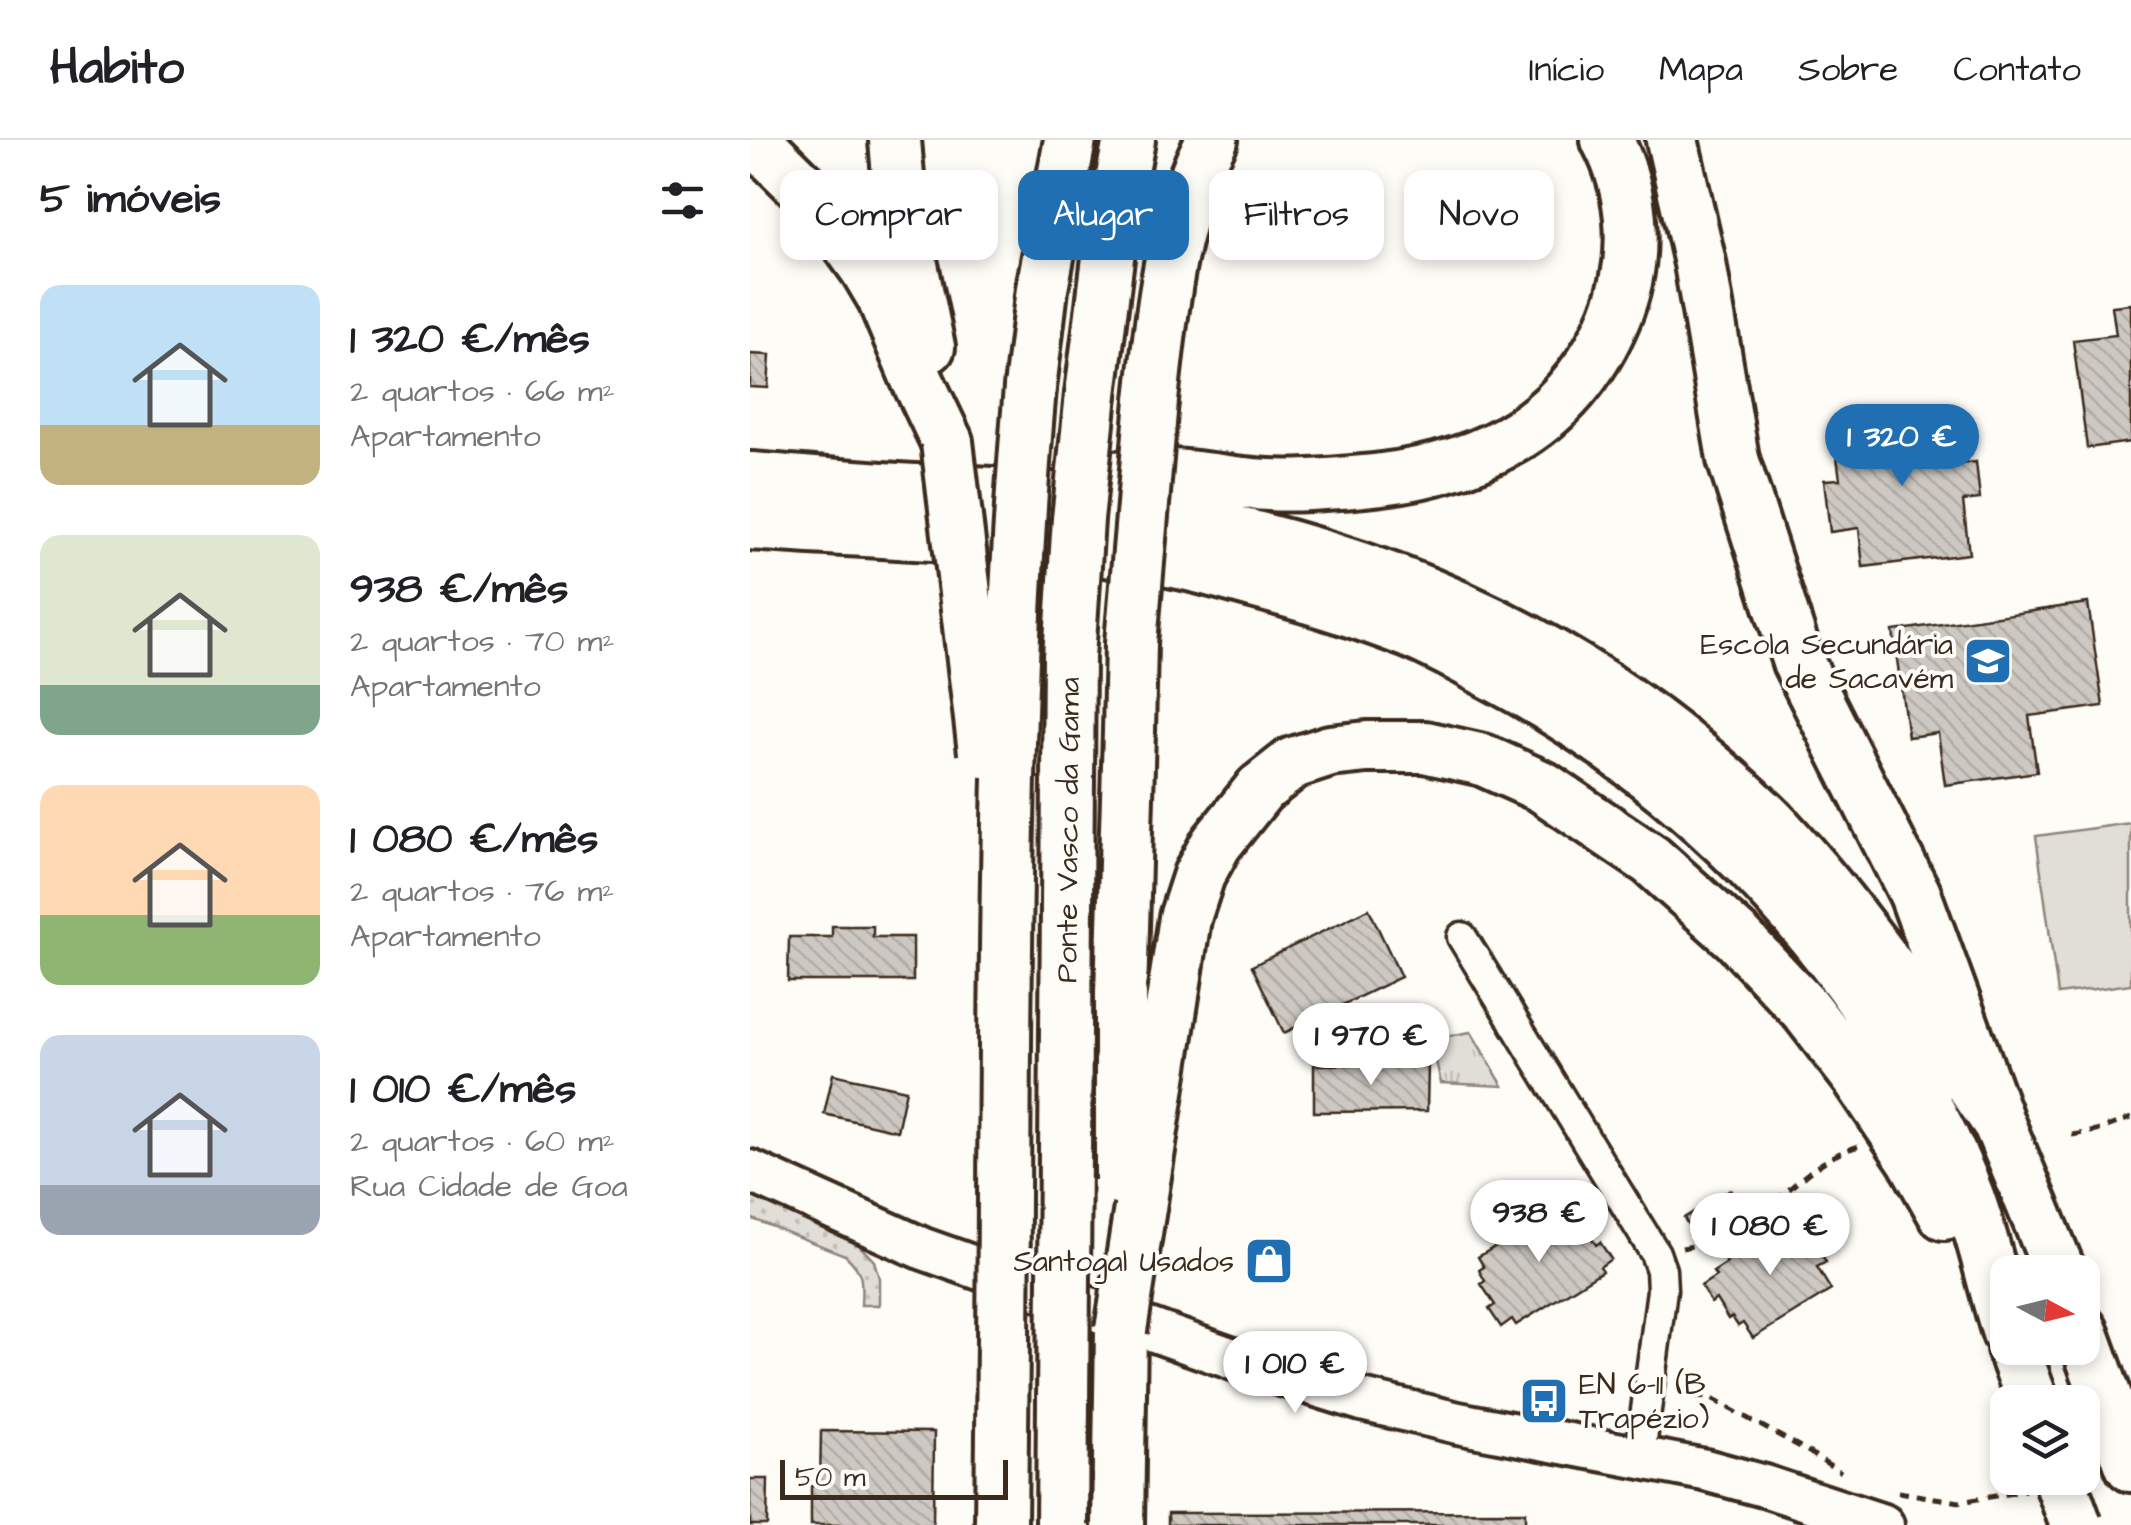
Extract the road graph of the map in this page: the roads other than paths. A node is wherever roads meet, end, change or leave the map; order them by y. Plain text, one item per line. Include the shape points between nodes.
1 (754, 140) edge
2 (895, 140) edge
3 (1070, 140) edge
4 (1129, 140) edge
5 (1212, 140) edge
6 (1607, 140) edge
7 (1672, 140) edge
8 (1706, 140) edge
9 (1700, 263) junction
10 (946, 442) junction
11 (750, 478) edge
12 (832, 484) junction
13 (750, 524) edge
14 (1006, 931) junction
15 (1462, 937) dead end
16 (1999, 1124) junction
17 (750, 1170) edge
18 (2053, 1255) edge
19 (1990, 1271) edge
20 (1990, 1300) edge
21 (1120, 1330) junction
22 (2095, 1365) edge
23 (1640, 1456) junction
24 (2131, 1466) edge
25 (2052, 1495) edge
26 (1882, 1507) edge
27 (1001, 1525) edge
28 (1062, 1525) edge
29 (1118, 1525) edge
30 (2076, 1525) edge

1 - 10 highway via 817,201 866,269
2 - 10 highway via 901,212
3 - 14 highway, Ponte Vasco da Gama, bridge via 1042,288 1018,522
4 - 28 highway, Ponte Vasco da Gama, bridge via 1091,394 1069,657
5 - 21 highway, bridge via 1171,256 1131,643
6 - 12 highway via 1628,198 1631,257 1621,302 1601,350 1574,387 1531,427 1494,449 1419,474 1320,485 1172,475
7 - 9 highway
8 - 9 highway
9 - 16 highway via 1734,458 1798,662 1915,894
10 - 14 highway, bridge
11 - 12 highway
12 - 16 highway via 1048,498 1228,529 1364,568 1521,635 1648,715 1775,827 1882,956
13 - 19 highway via 1046,544 1175,562 1350,610 1535,696 1602,738 1738,851 1850,982 1934,1120 1970,1200
14 - 27 highway, Ponte Vasco da Gama, bridge
15 - 23 street via 1661,1270
16 - 18 highway
17 - 23 street via 921,1248 1264,1369 1458,1423
20 - 21 highway, bridge via 1913,1159 1805,1009 1652,860 1544,787 1483,760 1425,747 1368,747 1293,763 1260,789 1199,875 1185,918
21 - 29 highway
22 - 24 highway
23 - 26 street
25 - 30 highway, bridge

